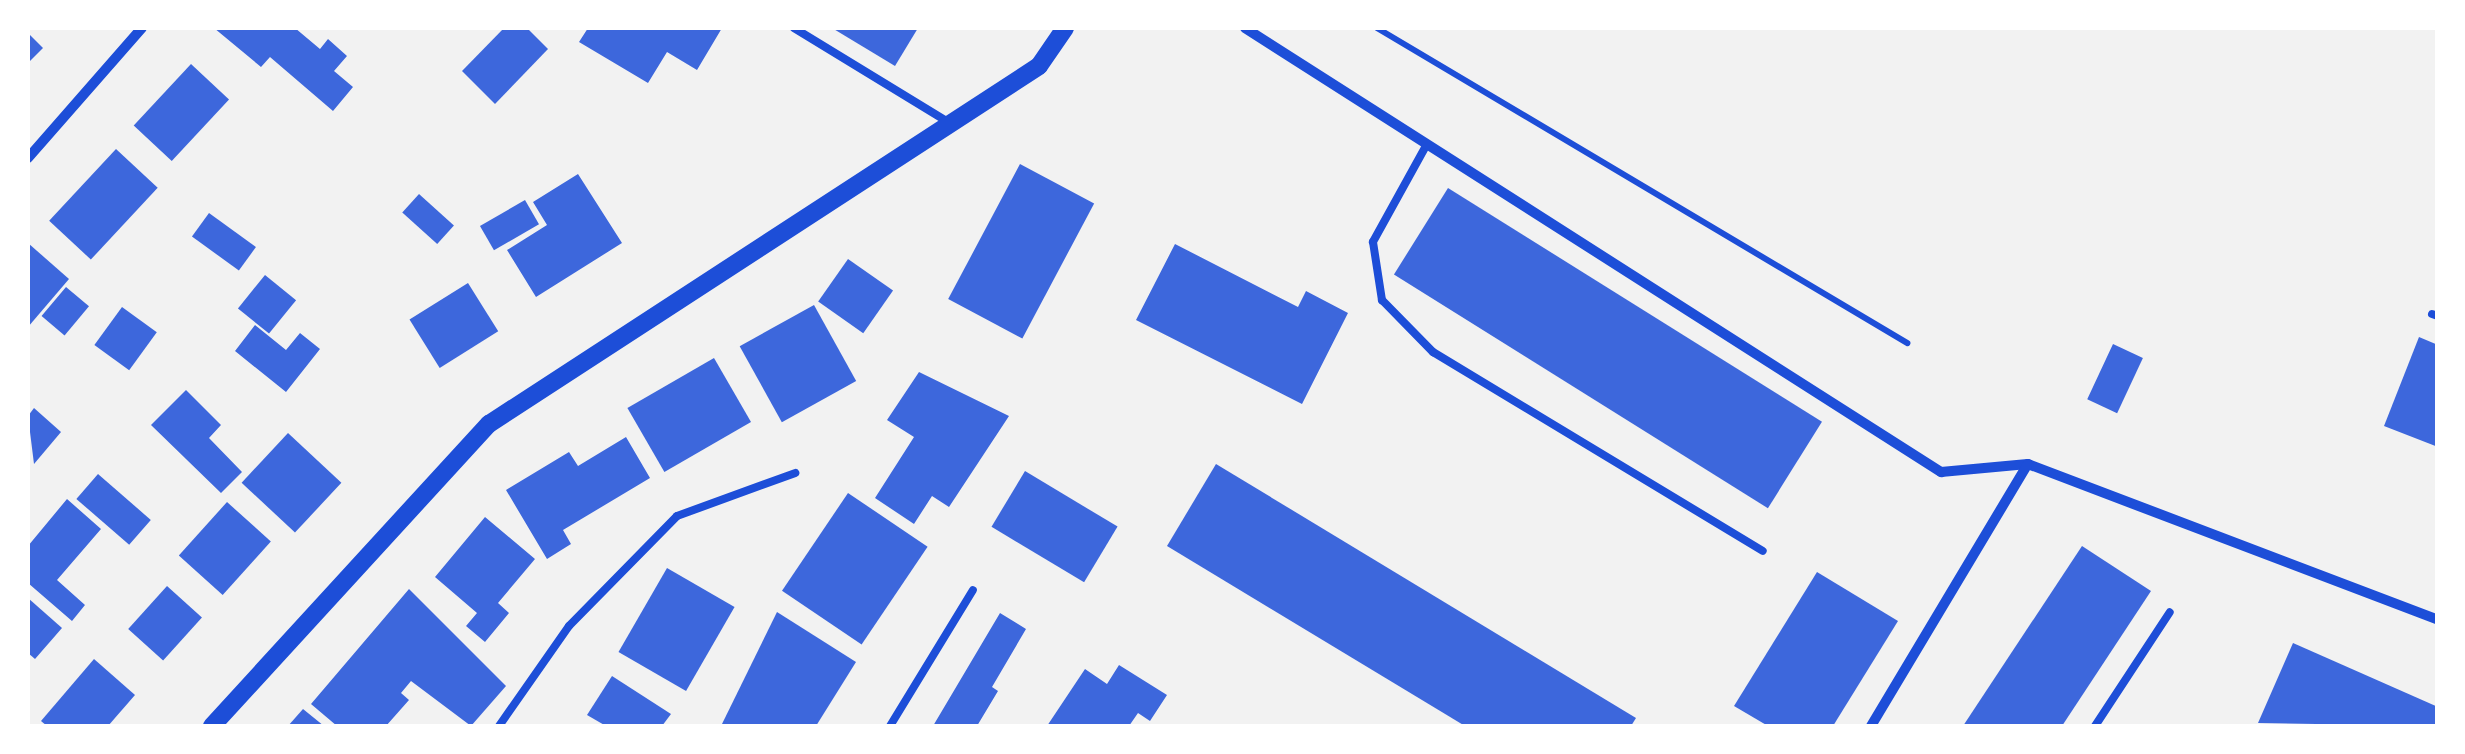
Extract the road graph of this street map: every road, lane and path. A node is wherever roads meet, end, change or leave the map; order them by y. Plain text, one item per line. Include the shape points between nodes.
1 (142, 28) edge
2 (794, 28) edge
3 (1064, 28) edge
4 (1245, 28) edge
5 (1377, 28) edge
6 (950, 124) junction
7 (1427, 144) junction
8 (28, 158) edge
9 (1908, 344) dead end
10 (2028, 464) junction
11 (795, 473) dead end
12 (1763, 552) dead end
13 (973, 590) dead end
14 (2170, 612) dead end
15 (2438, 620) edge
16 (212, 726) edge
17 (500, 726) edge
18 (890, 726) edge
19 (1871, 726) edge
20 (2095, 726) edge

1 - 8 street
2 - 6 lane
3 - 6 street via 1040,66
4 - 7 street
5 - 9 path
6 - 16 street via 489,424
7 - 10 street via 1941,472
7 - 12 lane via 1373,242 1382,300 1433,352
10 - 15 street
10 - 19 street
11 - 17 lane via 677,516 569,626
13 - 18 lane
14 - 20 lane

